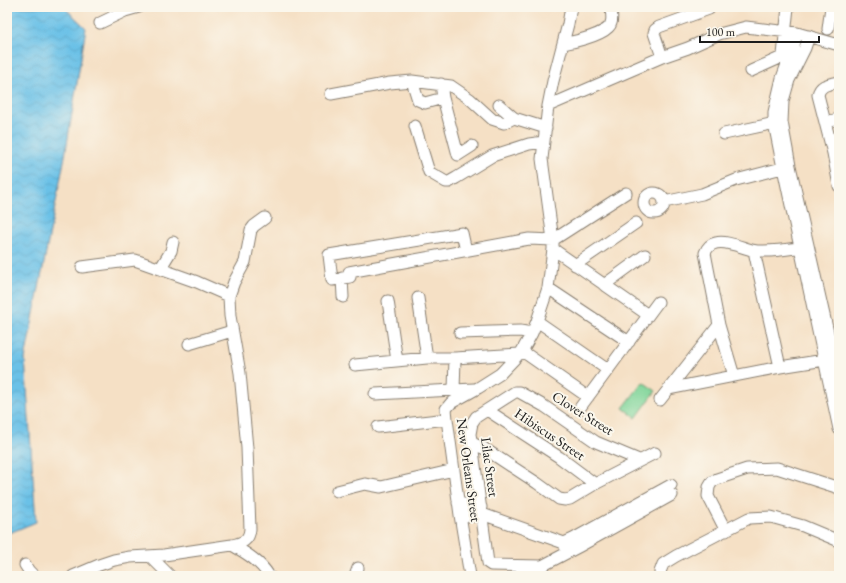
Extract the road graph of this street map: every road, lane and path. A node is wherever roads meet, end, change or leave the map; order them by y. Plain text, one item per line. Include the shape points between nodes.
1 (139, 7) edge
2 (571, 7) edge
3 (611, 7) edge
4 (787, 7) edge
5 (795, 7) edge
6 (831, 7) edge
7 (126, 9) edge
8 (709, 9) dead end
9 (100, 23) dead end
10 (828, 29) dead end
11 (791, 32) junction
12 (809, 36) junction
13 (563, 44) junction
14 (794, 45) junction
15 (839, 45) edge
16 (805, 48) junction
17 (662, 57) junction
18 (751, 71) dead end
19 (412, 81) junction
20 (839, 82) edge
21 (441, 84) junction
22 (331, 94) dead end
23 (443, 98) junction
24 (499, 105) dead end
25 (548, 106) junction
26 (514, 118) junction
27 (839, 119) edge
28 (778, 122) junction
29 (825, 122) junction
30 (415, 126) dead end
31 (546, 128) junction
32 (724, 134) dead end
33 (544, 142) junction
34 (472, 146) dead end
35 (836, 152) edge
36 (786, 167) junction
37 (839, 184) edge
38 (626, 193) dead end
39 (664, 202) dead end
40 (265, 218) dead end
41 (636, 223) dead end
42 (173, 242) dead end
43 (553, 245) junction
44 (804, 247) junction
45 (466, 251) junction
46 (754, 251) junction
47 (645, 256) dead end
48 (575, 265) junction
49 (82, 267) dead end
50 (160, 269) junction
51 (342, 278) junction
52 (604, 285) junction
53 (548, 288) junction
54 (229, 296) junction
55 (343, 297) dead end
56 (418, 298) dead end
57 (388, 301) dead end
58 (658, 302) dead end
59 (648, 315) junction
60 (538, 321) junction
61 (719, 325) junction
62 (232, 331) junction
63 (460, 333) dead end
64 (532, 333) junction
65 (629, 342) junction
66 (189, 344) dead end
67 (521, 353) junction
68 (427, 358) junction
69 (456, 358) junction
70 (832, 359) edge
71 (397, 361) junction
72 (355, 365) dead end
73 (780, 367) junction
74 (608, 370) junction
75 (734, 376) junction
76 (839, 381) edge
77 (478, 388) junction
78 (668, 389) junction
79 (454, 390) junction
80 (513, 393) joint
81 (375, 394) dead end
82 (588, 397) junction
83 (660, 400) dead end
84 (579, 409) dead end
85 (487, 410) junction
86 (447, 419) junction
87 (378, 427) dead end
88 (839, 429) edge
89 (472, 443) junction
90 (655, 452) dead end
91 (639, 460) junction
92 (454, 470) junction
93 (595, 484) junction
94 (839, 488) edge
95 (672, 490) dead end
96 (337, 491) dead end
97 (458, 503) junction
98 (481, 513) junction
99 (460, 515) junction
100 (726, 531) junction
101 (839, 541) edge
102 (232, 545) junction
103 (566, 547) junction
104 (150, 556) junction
105 (25, 565) dead end
106 (34, 576) edge
107 (74, 576) edge
108 (170, 576) edge
109 (269, 576) edge
110 (470, 576) edge
111 (661, 576) edge

1 - 7 street
2 - 13 street, New Orleans Street
3 - 13 street via 611,24 608,28 587,38
4 - 11 street
5 - 11 street
6 - 10 street
7 - 9 street
8 - 17 street via 655,30
11 - 12 street
11 - 14 street
11 - 17 street via 746,27 719,34
11 - 18 street via 782,57
12 - 15 street
12 - 16 street
13 - 25 street, New Orleans Street
14 - 16 street
14 - 28 street via 782,78 774,112
16 - 28 street via 790,80
17 - 25 street
19 - 21 street
19 - 22 street
19 - 23 street via 418,100 425,103
20 - 29 street via 819,90
21 - 23 street
21 - 26 street via 451,86 470,99 492,119 504,123
23 - 34 street via 458,155
24 - 26 street
25 - 31 street, New Orleans Street
26 - 31 street
27 - 29 street
28 - 32 street
28 - 36 street
29 - 35 street
30 - 33 street via 429,172 446,182 487,158
31 - 33 street, New Orleans Street
33 - 43 street, New Orleans Street via 542,159
35 - 37 street
36 - 39 street via 736,180 702,194
36 - 44 street
38 - 43 street
40 - 54 street via 251,230 245,262
41 - 48 street
42 - 50 street via 171,251
43 - 45 street via 529,239
43 - 48 street
43 - 53 street, New Orleans Street
44 - 46 street
44 - 70 street
45 - 51 street via 349,272 350,277
45 - 51 street via 462,233 329,255 332,280
46 - 61 street via 729,243 716,242 708,247 705,253
46 - 73 street
47 - 52 street
48 - 52 street
49 - 50 street via 135,260
50 - 54 street
51 - 55 street
52 - 59 street
53 - 60 street, New Orleans Street
53 - 65 street
54 - 62 street
56 - 68 street
57 - 71 street
58 - 59 street
59 - 65 street
60 - 64 street, New Orleans Street
60 - 74 street
61 - 75 street
61 - 78 street
62 - 66 street
62 - 102 street via 240,373 247,448 250,529 250,535 246,540
63 - 64 street
64 - 67 street, New Orleans Street
65 - 74 street
67 - 69 street
67 - 77 street, New Orleans Street via 500,374
67 - 82 street
68 - 69 street
68 - 71 street
69 - 79 street
70 - 73 street
70 - 76 street
70 - 88 street
71 - 72 street
73 - 75 street
74 - 82 street
75 - 78 street
77 - 79 street
77 - 86 street, New Orleans Street via 451,403 446,409
78 - 83 street
79 - 81 street
80 - 85 street, Lilac Street
80 - 91 street, Clover Street via 519,392 544,406 596,442
82 - 84 street
85 - 89 street, Lilac Street via 472,423
85 - 93 street, Hibiscus Street via 559,456
86 - 87 street
86 - 92 street, New Orleans Street
89 - 93 street via 559,499 567,500
89 - 98 street, Lilac Street
90 - 91 street
91 - 93 street
92 - 96 street via 381,487 365,484
92 - 97 street, New Orleans Street
94 - 100 street via 777,468 747,470 717,479 709,487 708,496
95 - 103 street via 573,539
97 - 98 street
97 - 99 street, New Orleans Street
98 - 99 street
98 - 103 street
98 - 103 street, Lilac Street via 488,562 491,565 544,565
99 - 110 street, New Orleans Street
100 - 101 street via 749,518 771,517 803,526
100 - 111 street via 663,564
102 - 104 street
102 - 109 street via 262,566
104 - 107 street via 114,560
104 - 108 street
105 - 106 street

